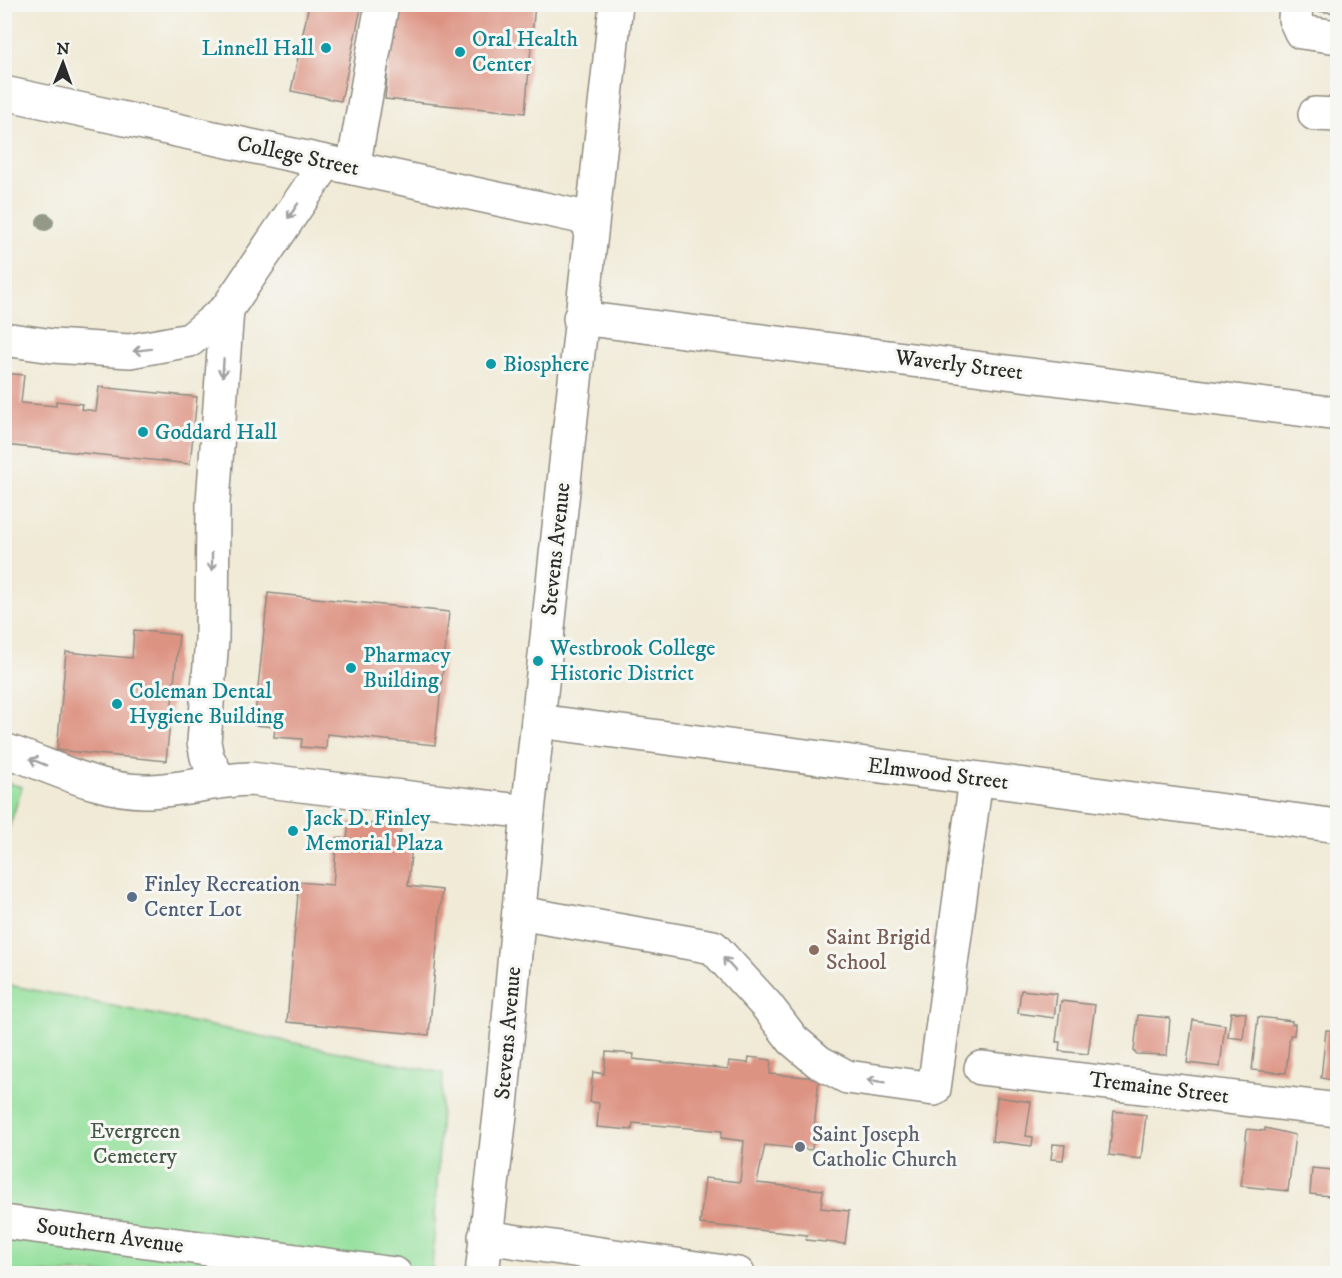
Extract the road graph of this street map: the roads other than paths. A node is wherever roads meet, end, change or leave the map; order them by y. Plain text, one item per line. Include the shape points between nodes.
1 (382, 4) edge
2 (616, 4) edge
3 (1296, 4) edge
4 (1308, 4) edge
5 (1338, 22) edge
6 (1338, 37) edge
7 (4, 93) edge
8 (340, 165) junction
9 (591, 219) junction
10 (227, 309) junction
11 (580, 318) junction
12 (4, 339) edge
13 (1338, 414) edge
14 (538, 721) junction
15 (4, 750) edge
16 (976, 779) junction
17 (219, 780) junction
18 (528, 812) junction
19 (1338, 826) edge
20 (519, 914) junction
21 (981, 1068) dead end
22 (1338, 1110) edge
23 (4, 1222) edge
24 (485, 1237) junction
25 (395, 1274) edge
26 (482, 1274) edge
27 (738, 1274) edge

1 - 8 street
2 - 9 street, Stevens Avenue
3 - 6 street via 1295,19 1301,32
4 - 5 street via 1312,17
7 - 8 street, College Street
8 - 9 street, College Street
8 -> 10 street
9 - 11 street, Stevens Avenue
10 -> 12 street via 190,340 163,347 130,351
10 -> 17 street via 213,502 212,639 204,742
11 - 13 street, Waverly Street
11 - 14 street, Stevens Avenue
14 - 16 street, Elmwood Street
14 - 18 street, Stevens Avenue
17 -> 15 street via 184,789 143,791 70,776
16 - 19 street, Elmwood Street
16 -> 20 street via 934,1089 846,1077 819,1062 793,1040 714,946
17 - 18 street via 250,779
18 - 20 street, Stevens Avenue
20 - 24 street, Stevens Avenue
21 - 22 street, Tremaine Street
23 - 25 street, Southern Avenue
24 - 26 street, Stevens Avenue
24 - 27 street

